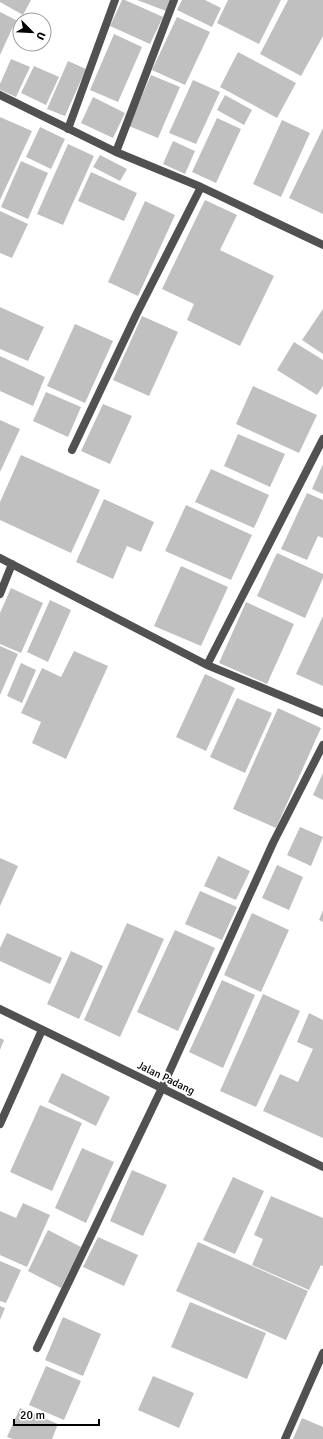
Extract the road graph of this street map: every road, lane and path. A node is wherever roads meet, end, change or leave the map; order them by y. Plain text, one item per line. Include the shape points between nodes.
1 (115, 0) edge
2 (174, 0) edge
3 (0, 96) edge
4 (68, 129) junction
5 (116, 152) junction
6 (201, 188) junction
7 (323, 246) edge
8 (323, 439) edge
9 (72, 450) dead end
10 (0, 558) edge
11 (12, 564) junction
12 (0, 594) edge
13 (207, 665) junction
14 (323, 713) edge
15 (323, 745) edge
16 (0, 1009) edge
17 (42, 1030) junction
18 (162, 1088) junction
19 (0, 1124) edge
20 (323, 1167) edge
21 (37, 1348) dead end
22 (323, 1353) edge
23 (285, 1439) edge

1 - 4 street
2 - 5 street
3 - 4 street
4 - 5 street
5 - 6 street
6 - 7 street
6 - 9 street via 136,315
8 - 13 street
10 - 11 street
11 - 12 street
11 - 13 street
13 - 14 street
15 - 18 street via 273,842
16 - 17 street, Jalan Padang
17 - 18 street, Jalan Padang
17 - 19 street
18 - 20 street, Jalan Padang
18 - 21 street
22 - 23 street

